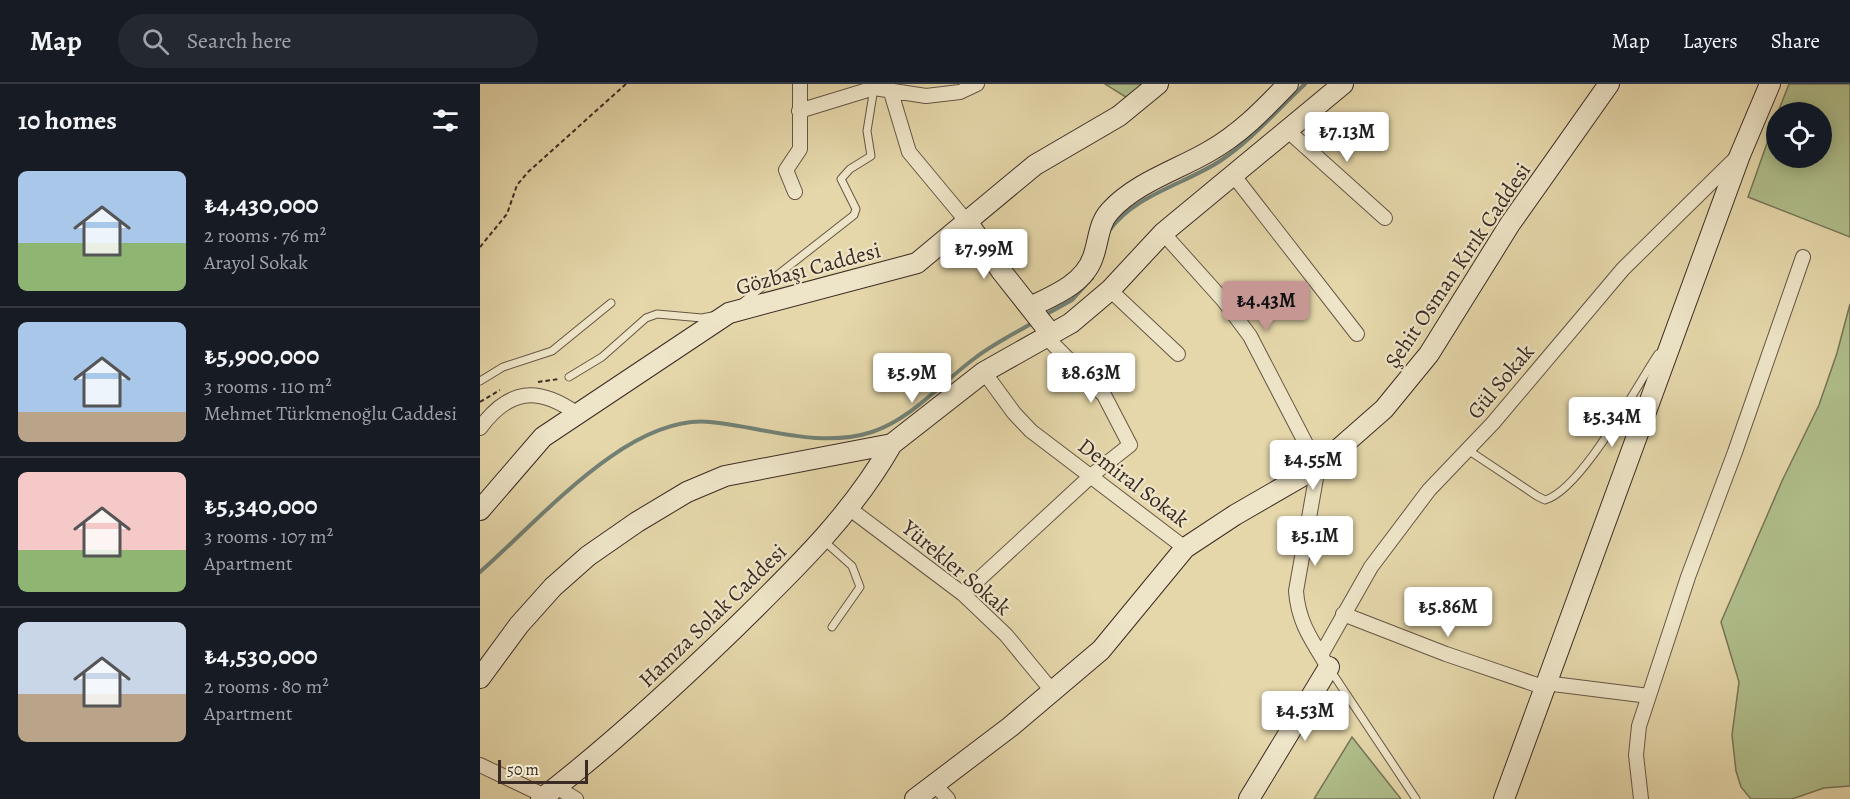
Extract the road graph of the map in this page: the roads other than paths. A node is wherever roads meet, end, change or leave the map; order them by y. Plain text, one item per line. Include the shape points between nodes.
1 (800, 84) edge
2 (977, 84) edge
3 (1158, 84) edge
4 (1288, 84) edge
5 (1343, 84) edge
6 (1609, 84) edge
7 (1765, 84) edge
8 (1770, 84) edge
9 (874, 88) junction
10 (890, 89) junction
11 (799, 111) junction
12 (1757, 111) junction
13 (1287, 130) junction
14 (1740, 155) junction
15 (1234, 176) junction
16 (795, 192) dead end
17 (1385, 218) dead end
18 (968, 223) junction
19 (1163, 233) junction
20 (1803, 257) dead end
21 (1110, 290) junction
22 (611, 303) dead end
23 (729, 313) junction
24 (1041, 323) junction
25 (1678, 325) junction
26 (1357, 334) dead end
27 (1178, 354) dead end
28 (984, 372) junction
29 (569, 377) dead end
30 (480, 381) edge
31 (576, 413) junction
32 (480, 428) edge
33 (892, 444) junction
34 (1468, 450) junction
35 (1318, 467) junction
36 (1092, 475) junction
37 (850, 509) junction
38 (480, 510) edge
39 (822, 540) junction
40 (1185, 548) junction
41 (963, 594) junction
42 (1344, 614) junction
43 (832, 627) dead end
44 (1325, 661) junction
45 (480, 678) edge
46 (1544, 685) junction
47 (1053, 692) junction
48 (1649, 696) junction
49 (480, 765) edge
50 (941, 792) edge
51 (548, 794) edge
52 (576, 799) edge
53 (915, 799) edge
54 (1249, 799) edge
55 (1416, 799) edge
56 (1504, 799) edge
57 (1641, 799) edge

1 - 11 street
2 - 10 street via 960,92 926,96
3 - 18 street, Gözbaşı Caddesi via 1119,116 1035,165
4 - 24 street via 1234,135 1119,202 1101,224 1086,270 1065,289
5 - 13 street
6 - 35 street, Şehit Osman Kırık Caddesi via 1510,224 1430,354 1384,409
7 - 12 street
8 - 12 street
9 - 10 street
9 - 11 street
9 - 23 lane via 867,131 871,156 841,179 856,209 854,214
10 - 18 street via 909,152
11 - 16 street via 800,149 786,170
12 - 14 street
13 - 15 street
13 - 17 street
14 - 25 street
14 - 34 street, Gül Sokak via 1623,268
15 - 19 street
15 - 26 street
18 - 23 street, Gözbaşı Caddesi via 917,262
18 - 24 street
19 - 21 street
19 - 35 street via 1250,336
20 - 48 street
21 - 24 street via 1089,310
21 - 27 street
22 - 30 lane via 552,351 503,367
23 - 29 lane via 702,318 657,314 646,318 602,357
23 - 31 street, Gözbaşı Caddesi
24 - 28 street
24 - 36 street via 1094,382 1129,439 1125,451
25 - 34 lane via 1597,449 1569,484 1552,498 1537,496
25 - 46 street
28 - 33 street
28 - 36 street, Demiral Sokak via 1031,431
31 - 32 street via 548,397 523,396 500,406
31 - 38 street, Gözbaşı Caddesi via 543,437
33 - 37 street, Hamza Solak Caddesi
33 - 45 street via 763,467 725,476 687,492 588,556 553,587
34 - 42 street, Gül Sokak via 1429,490 1392,537
35 - 40 street, Şehit Osman Kırık Caddesi via 1235,514
35 - 44 street via 1296,591 1302,624
36 - 40 street, Demiral Sokak
36 - 41 street
37 - 39 street, Hamza Solak Caddesi
37 - 41 street, Yürekler Sokak
39 - 43 lane via 852,566 860,587
39 - 51 street, Hamza Solak Caddesi via 720,643 620,735
40 - 47 street, Şehit Osman Kırık Caddesi via 1101,650
41 - 47 street, Yürekler Sokak via 1006,635
42 - 44 street, Gül Sokak
42 - 46 street via 1446,654
44 - 54 street
44 - 55 lane
46 - 48 street
46 - 56 street
47 - 50 street, Şehit Osman Kırık Caddesi
48 - 57 street via 1637,742
49 - 51 street
50 - 53 street, Şehit Osman Kırık Caddesi
51 - 52 street

